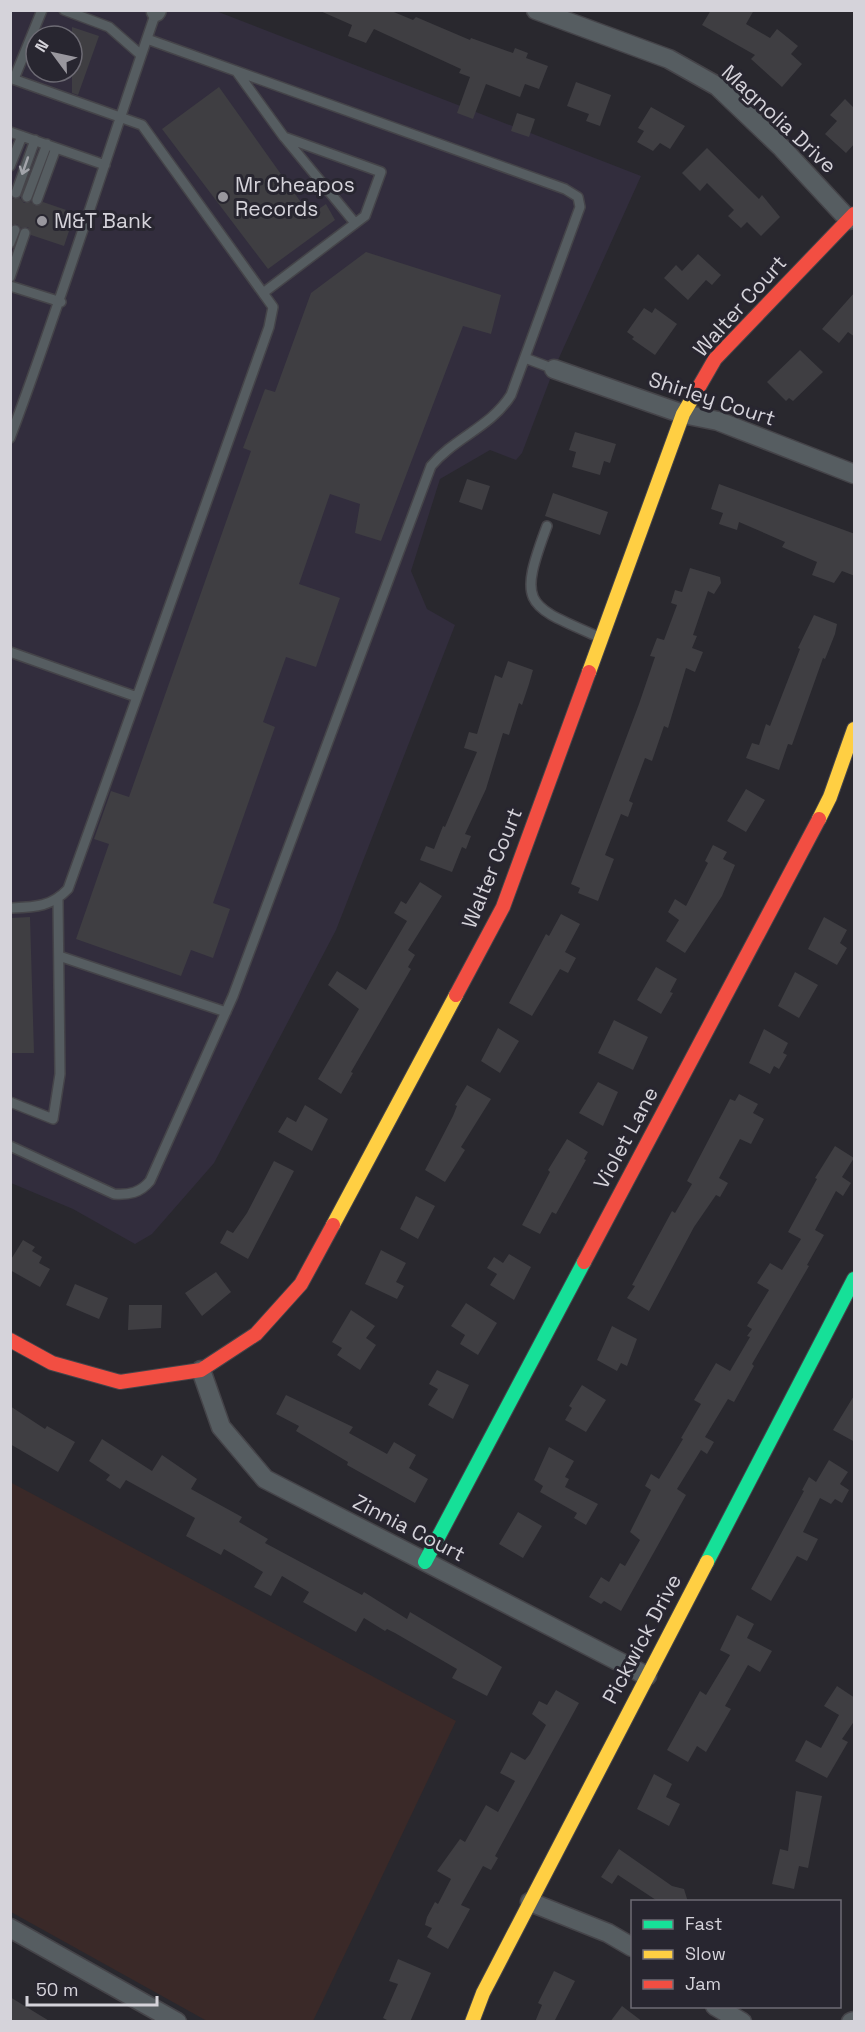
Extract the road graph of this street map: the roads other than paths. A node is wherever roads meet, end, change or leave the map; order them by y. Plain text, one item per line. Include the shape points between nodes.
1 (42, 10) edge
2 (64, 10) edge
3 (536, 10) edge
4 (156, 11) edge
5 (147, 39) junction
6 (141, 55) junction
7 (236, 71) junction
8 (12, 79) edge
9 (120, 117) junction
10 (10, 132) edge
11 (22, 136) junction
12 (284, 137) junction
13 (34, 140) junction
14 (46, 144) junction
15 (56, 148) junction
16 (105, 165) junction
17 (10, 166) edge
18 (16, 193) dead end
19 (27, 197) dead end
20 (38, 200) dead end
21 (852, 217) edge
22 (355, 224) junction
23 (15, 230) dead end
24 (25, 233) dead end
25 (10, 243) edge
26 (10, 277) edge
27 (10, 286) edge
28 (263, 293) junction
29 (61, 302) junction
30 (525, 358) junction
31 (554, 369) joint
32 (683, 414) junction
33 (10, 438) edge
34 (855, 474) edge
35 (547, 526) dead end
36 (602, 638) junction
37 (10, 652) edge
38 (137, 697) junction
39 (855, 729) edge
40 (58, 900) junction
41 (10, 908) edge
42 (59, 956) junction
43 (226, 1011) junction
44 (10, 1102) edge
45 (10, 1146) edge
46 (855, 1279) edge
47 (10, 1340) edge
48 (201, 1370) junction
49 (424, 1562) junction
50 (647, 1676) junction
51 (530, 1902) junction
52 (10, 1928) edge
53 (631, 1946) edge
54 (717, 2008) edge
55 (177, 2022) edge
56 (472, 2022) edge
57 (742, 2022) edge

1 - 8 lane
2 - 6 lane via 116,32
3 - 21 street, Magnolia Drive via 669,59 717,86
4 - 5 lane
5 - 6 lane
5 - 7 lane
6 - 9 lane
7 - 12 lane
7 - 30 lane via 565,189 578,197 580,207
8 - 9 lane
9 - 16 lane
9 - 28 lane via 142,125
10 - 11 lane
11 - 13 lane
11 - 17 lane
12 - 22 lane
12 - 22 lane via 381,172 365,216
13 - 14 lane
13 -> 18 lane
14 - 15 lane
14 - 19 lane
15 - 16 lane
15 - 20 lane
16 - 29 lane via 72,256
21 - 32 street, Walter Court via 715,359
22 - 28 lane
23 - 25 lane
24 - 26 lane
27 - 29 lane
28 - 38 lane via 273,307 269,327
29 - 33 lane
30 - 31 lane
30 - 43 lane via 511,395 496,416 441,454 431,466
31 - 32 street, Shirley Court
32 - 34 street, Shirley Court via 718,421
32 - 36 street, Walter Court
35 - 36 lane via 531,567 532,596 540,608
36 - 48 street, Walter Court via 503,907 301,1284 256,1334
37 - 38 lane
38 - 40 lane via 73,879
39 - 49 street, Violet Lane via 830,797
40 - 41 lane via 44,906
40 - 42 lane
42 - 43 lane
42 - 44 lane via 60,1074 53,1119
43 - 45 lane via 144,1188 128,1195 114,1194
46 - 50 street, Pickwick Drive
47 - 48 street, Walter Court via 52,1363 120,1382
48 - 49 street, Zinnia Court via 221,1427 265,1479
49 - 50 street, Zinnia Court
50 - 51 street, Pickwick Drive
51 - 53 street
51 - 56 street, Pickwick Drive
52 - 55 street
54 - 57 street

